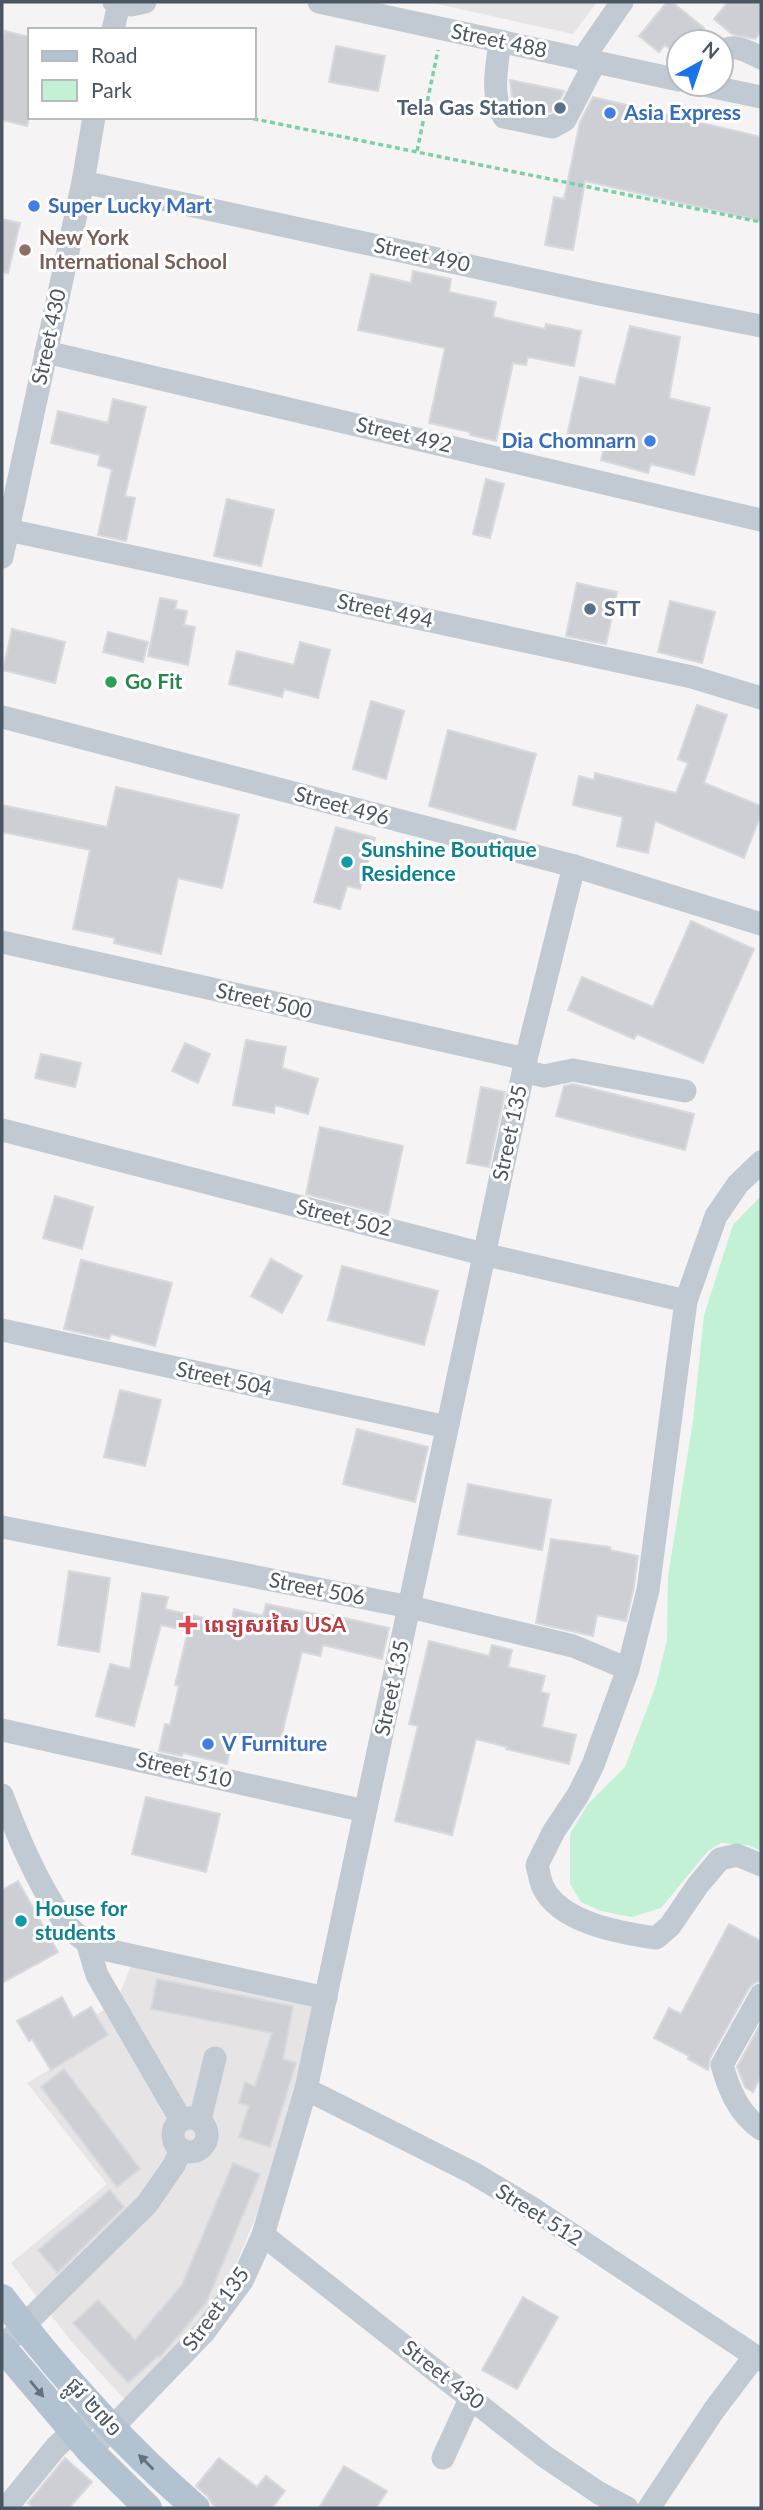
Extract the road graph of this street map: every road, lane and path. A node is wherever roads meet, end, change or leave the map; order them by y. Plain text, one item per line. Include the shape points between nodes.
1 (145, 2) edge
2 (319, 2) edge
3 (622, 2) edge
4 (117, 3) edge
5 (367, 7) edge
6 (113, 28) edge
7 (442, 29) junction
8 (500, 41) junction
9 (735, 48) edge
10 (761, 58) edge
11 (588, 61) junction
12 (761, 73) edge
13 (665, 77) edge
14 (735, 91) edge
15 (754, 95) edge
16 (94, 119) edge
17 (255, 119) edge
18 (417, 151) junction
19 (83, 182) junction
20 (761, 222) edge
21 (761, 326) edge
22 (46, 352) junction
23 (761, 520) edge
24 (8, 530) junction
25 (2, 557) edge
26 (761, 698) edge
27 (2, 717) edge
28 (574, 866) junction
29 (761, 924) edge
30 (2, 942) edge
31 (525, 1065) junction
32 (685, 1091) dead end
33 (2, 1130) edge
34 (761, 1162) edge
35 (483, 1254) junction
36 (686, 1301) junction
37 (2, 1331) edge
38 (447, 1427) junction
39 (2, 1527) edge
40 (410, 1607) junction
41 (628, 1669) junction
42 (2, 1730) edge
43 (2, 1795) edge
44 (365, 1811) junction
45 (761, 1865) edge
46 (87, 1942) junction
47 (761, 1995) edge
48 (326, 1998) junction
49 (215, 2059) dead end
50 (306, 2089) junction
51 (190, 2120) junction
52 (757, 2126) edge
53 (263, 2235) junction
54 (2, 2298) edge
55 (24, 2327) junction
56 (2, 2346) edge
57 (758, 2358) edge
58 (471, 2397) junction
59 (104, 2419) junction
60 (81, 2442) junction
61 (443, 2458) dead end
62 (612, 2505) edge
63 (6, 2508) edge
64 (148, 2508) edge
65 (196, 2508) edge
66 (649, 2508) edge

1 - 4 street
2 - 5 street, Street 488
3 - 11 street
4 - 6 street
5 - 7 street, Street 488
7 - 8 street, Street 488
7 - 18 path
8 - 11 street, Street 488
8 - 11 street via 496,81 498,107 504,117 552,127 565,120
9 - 10 street
11 - 13 street, Street 488
12 - 15 street
14 - 15 street
16 - 19 street, Street 430
17 - 18 path
18 - 20 path
19 - 21 street, Street 490
19 - 22 street, Street 430
22 - 23 street, Street 492
22 - 24 street, Street 430
24 - 25 street, Street 430
24 - 26 street, Street 494 via 692,677
27 - 28 street, Street 496
28 - 29 street, Street 496
28 - 31 street, Street 135
30 - 31 street, Street 500
31 - 32 street, Street 500 via 544,1076 573,1070
31 - 35 street, Street 135
33 - 35 street, Street 502
34 - 36 street via 716,1216
35 - 36 street, Street 502
35 - 38 street, Street 135
36 - 41 street via 648,1590
37 - 38 street, Street 504
38 - 40 street, Street 135
39 - 40 street, Street 506
40 - 41 street, Street 506 via 573,1646
40 - 44 street, Street 135
41 - 45 street via 593,1765 537,1866 544,1888 559,1908 613,1932 656,1938 720,1859 737,1854
42 - 44 street, Street 510
43 - 46 street via 19,1839 61,1918
44 - 48 street, Street 135
46 - 48 street
46 - 51 street via 97,1975
47 - 52 street via 722,2065 730,2092
48 - 50 street, Street 135
49 - 51 street
50 - 53 street, Street 135
50 - 57 street, Street 512 via 535,2210
51 - 55 street via 174,2130 181,2149 147,2204
53 - 58 street, Street 430
53 - 59 street, Street 135 via 242,2281 205,2331
54 - 55 main road, ផ្លូវ ២៧១
55 - 56 street
55 - 59 main road, ផ្លូវ ២៧១
56 -> 60 main road, ផ្លូវ ២៧១
57 - 66 street via 714,2410
58 - 61 street
58 - 62 street, Street 430
59 - 60 street, Street 135
65 -> 59 main road, ផ្លូវ ២៧១
60 - 63 street, Street 135 via 56,2447
60 - 64 main road, ផ្លូវ ២៧១

